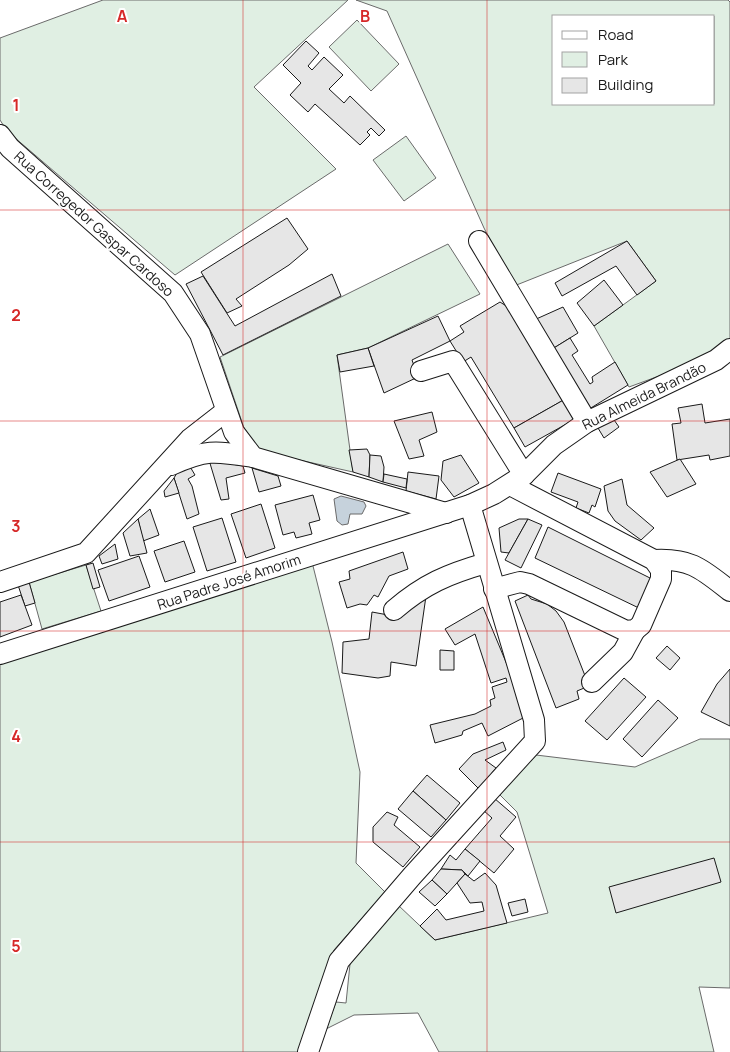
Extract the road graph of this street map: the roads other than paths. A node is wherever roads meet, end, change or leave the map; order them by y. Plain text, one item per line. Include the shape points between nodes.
1 (0, 135) edge
2 (479, 241) dead end
3 (730, 349) edge
4 (421, 371) dead end
5 (229, 418) junction
6 (587, 422) junction
7 (253, 457) junction
8 (172, 465) junction
9 (517, 480) junction
10 (458, 509) junction
11 (654, 560) junction
12 (486, 563) junction
13 (0, 582) edge
14 (494, 589) junction
15 (730, 591) edge
16 (394, 610) dead end
17 (635, 630) junction
18 (0, 654) edge
19 (592, 682) dead end
20 (308, 1052) edge

1 - 5 street, Rua Corregedor Gaspar Cardoso via 10,148 173,292 200,334
2 - 6 street
3 - 6 street, Rua Almeida Brandão via 716,360
4 - 9 street via 453,361
5 - 7 street, Rua Corregedor Gaspar Cardoso
5 - 8 street via 190,439
6 - 9 street, Rua Almeida Brandão via 554,445
7 - 8 street via 216,451 192,456
7 - 10 street
8 - 13 street via 86,553
9 - 10 street, Rua Almeida Brandão
9 - 11 street
10 - 12 street
10 - 18 street, Rua Padre José Amorim
11 - 15 street via 676,559 694,565
11 - 17 street via 661,579 641,625
12 - 14 street
12 - 16 street via 441,577
14 - 17 street via 520,582 529,584 626,631
14 - 20 street via 534,720 536,740 339,961
17 - 19 street via 623,652

